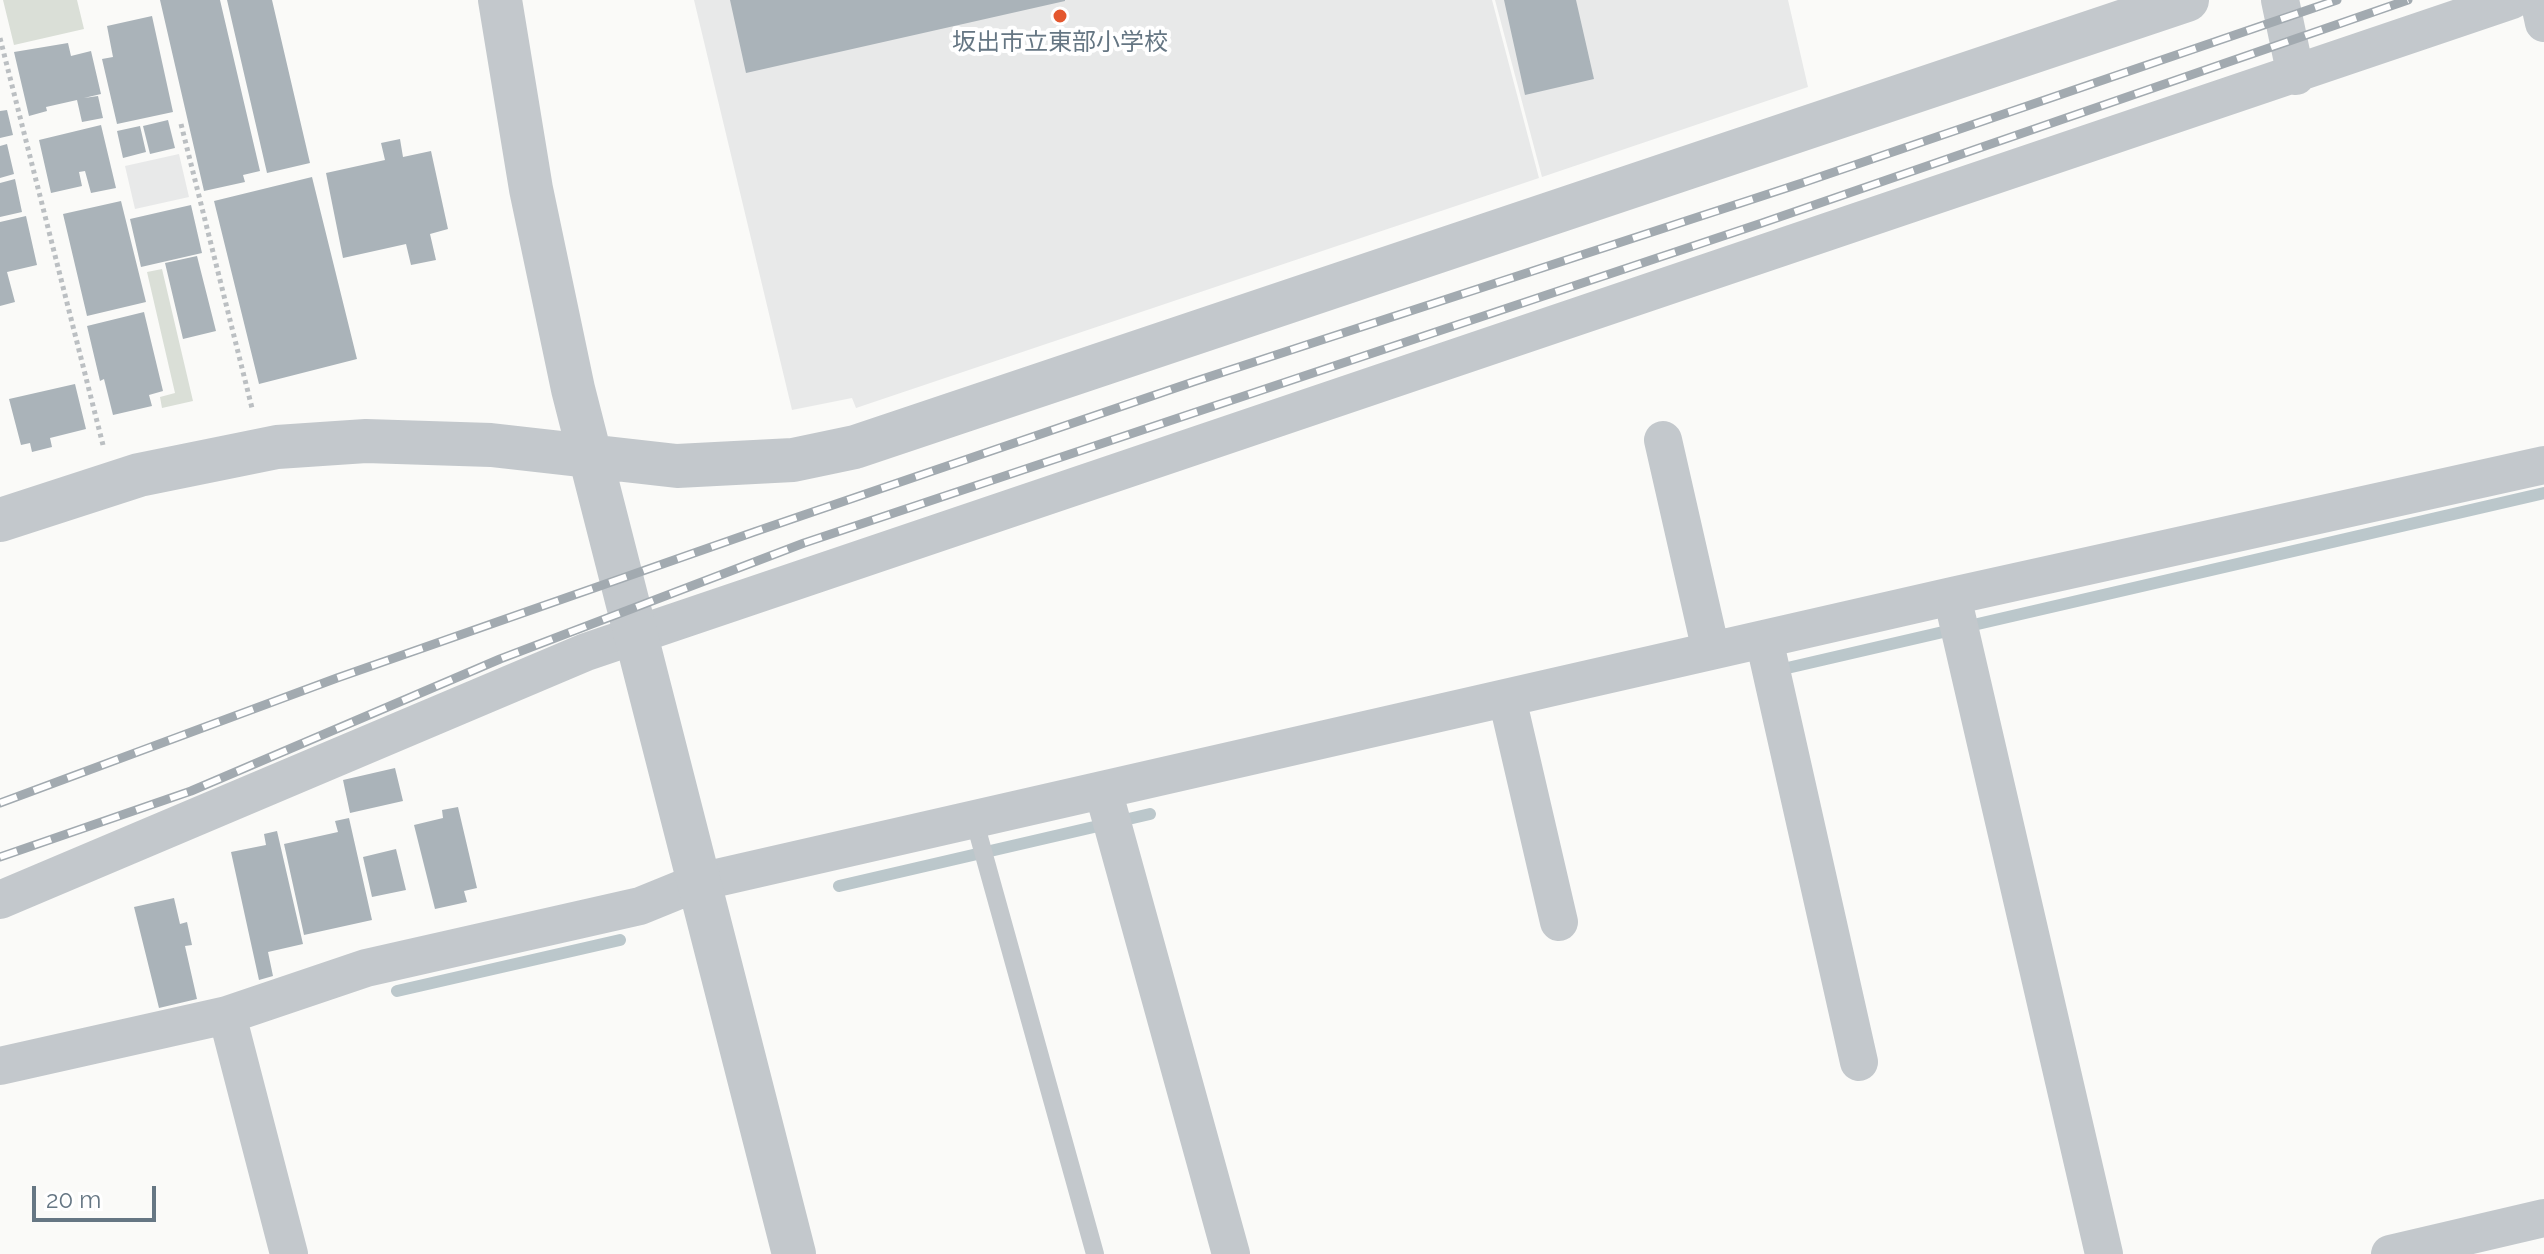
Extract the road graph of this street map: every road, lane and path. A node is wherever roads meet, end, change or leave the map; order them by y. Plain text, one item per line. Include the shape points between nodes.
1 (500, 0) edge
2 (2187, 0) edge
3 (2280, 0) edge
4 (2512, 0) edge
5 (2539, 0) edge
6 (2544, 23) edge
7 (0, 38) edge
8 (2296, 76) junction
9 (181, 124) dead end
10 (252, 409) dead end
11 (1663, 440) dead end
12 (591, 456) junction
13 (2544, 465) edge
14 (112, 484) junction
15 (0, 520) edge
16 (1953, 598) junction
17 (636, 634) junction
18 (1711, 651) junction
19 (1769, 661) junction
20 (1507, 698) junction
21 (1108, 809) junction
22 (977, 830) junction
23 (699, 882) junction
24 (0, 900) edge
25 (1559, 922) dead end
26 (227, 1015) junction
27 (1859, 1062) dead end
28 (0, 1066) edge
29 (2544, 1218) edge
30 (289, 1254) edge
31 (794, 1254) edge
32 (1095, 1254) edge
33 (1231, 1254) edge
34 (2104, 1254) edge
35 (2390, 1254) edge

1 - 12 street via 531,189
2 - 12 street via 855,447 734,465 677,466
3 - 8 street
4 - 8 street
5 - 6 street
7 - 14 path
8 - 17 street
9 - 10 path
11 - 18 street
12 - 14 street via 491,445 366,441 277,447
12 - 17 street
13 - 16 street
14 - 15 street
16 - 19 street
16 - 34 street
17 - 23 street
17 - 24 street
18 - 19 street
18 - 20 street
19 - 27 street
20 - 21 street
20 - 25 street
21 - 22 street
21 - 33 street
22 - 23 street
22 - 32 lane
23 - 26 street via 640,906 366,968
23 - 31 street
26 - 28 street
26 - 30 street
29 - 35 street

